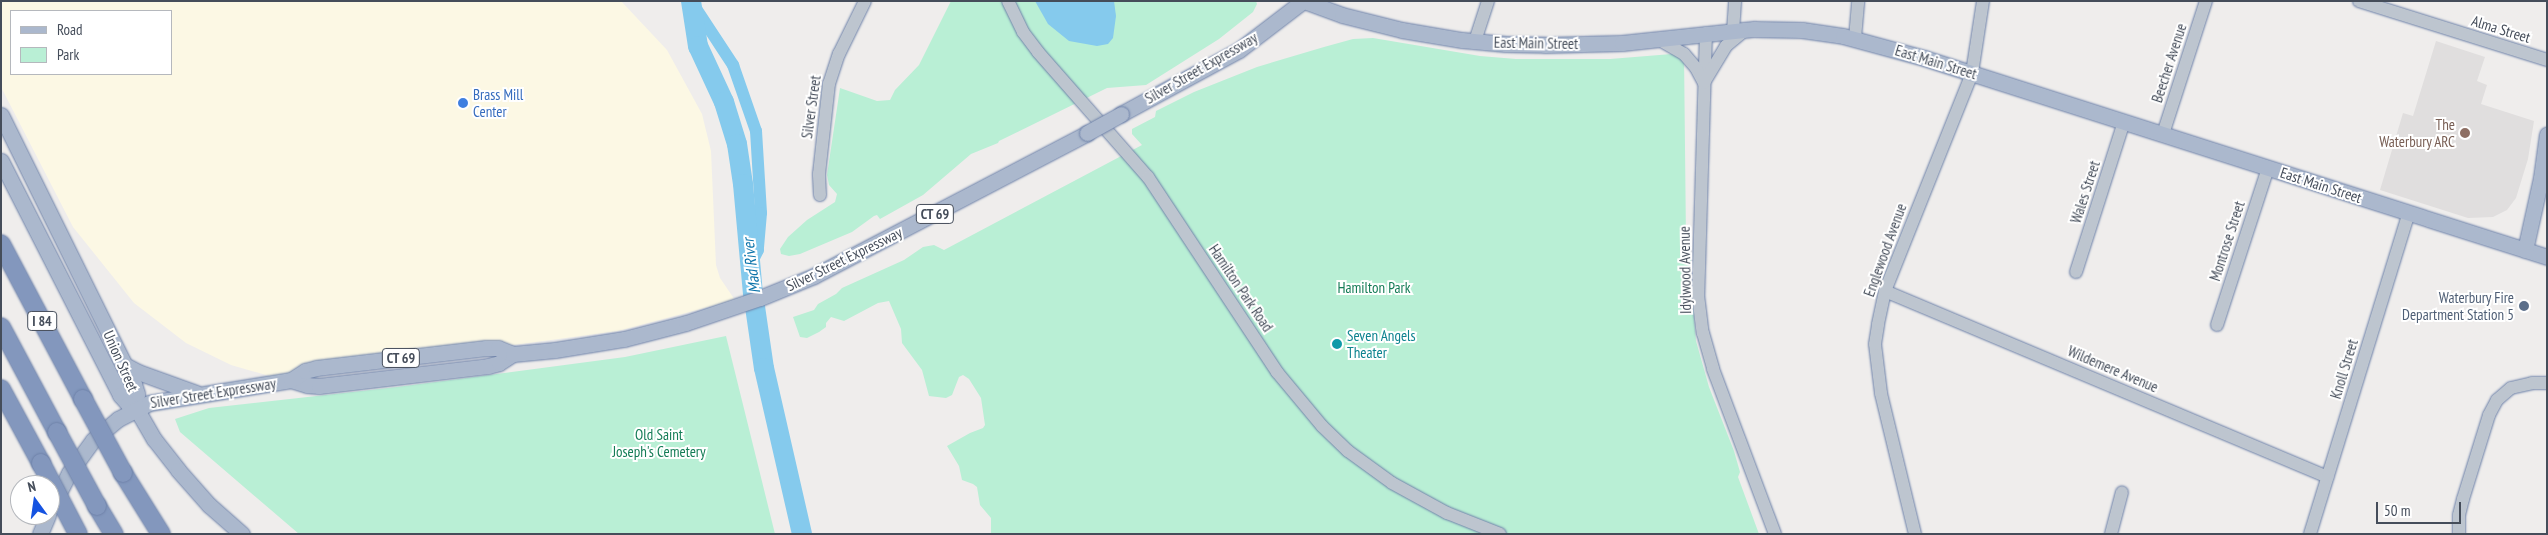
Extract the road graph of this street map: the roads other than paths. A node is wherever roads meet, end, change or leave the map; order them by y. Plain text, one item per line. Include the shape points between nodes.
1 (865, 1) edge
2 (1008, 1) edge
3 (1304, 1) edge
4 (1488, 1) edge
5 (1735, 1) edge
6 (1858, 1) edge
7 (1983, 1) edge
8 (2206, 1) edge
9 (2359, 1) edge
10 (1740, 30) junction
11 (1706, 33) junction
12 (1854, 38) junction
13 (1658, 39) junction
14 (1476, 41) junction
15 (2547, 60) edge
16 (1972, 73) junction
17 (1704, 83) junction
18 (1, 116) edge
19 (2124, 122) junction
20 (2163, 134) junction
21 (2547, 134) edge
22 (1, 162) edge
23 (2268, 168) junction
24 (820, 194) dead end
25 (2409, 213) junction
26 (1, 244) edge
27 (2525, 250) junction
28 (2547, 257) edge
29 (2076, 272) dead end
30 (1885, 291) junction
31 (2217, 325) dead end
32 (1, 327) edge
33 (124, 363) junction
34 (2547, 383) edge
35 (1, 389) edge
36 (198, 394) junction
37 (136, 408) junction
38 (2328, 477) junction
39 (60, 488) edge
40 (2122, 492) dead end
41 (78, 534) edge
42 (114, 534) edge
43 (161, 534) edge
44 (242, 534) edge
45 (1500, 534) edge
46 (1775, 534) edge
47 (1915, 534) edge
48 (2111, 534) edge
49 (2310, 534) edge
50 (2459, 534) edge

1 - 24 street, Silver Street via 839,54 829,84 819,174
2 - 45 street, Hamilton Park Road via 1034,47 1148,177 1280,376 1322,426 1348,451 1392,483 1447,513
3 - 14 main road, East Main Street via 1342,15 1402,30
3 - 36 main road, Silver Street Expressway / CT 69, bridge via 1239,50 1087,133 872,247 739,306 645,334 583,346 513,354 494,365 313,386 291,380
4 - 14 street
5 - 10 street
6 - 12 street
7 - 16 street, Englewood Avenue
8 - 20 street, Beecher Avenue
9 - 15 street, Alma Street
10 - 11 main road, East Main Street
10 - 12 main road, East Main Street via 1802,30
10 - 17 street, Idylwood Avenue via 1726,46
11 - 13 main road, East Main Street
11 - 17 street, Idylwood Avenue
12 - 16 main road, East Main Street
13 - 14 main road, East Main Street via 1545,46
13 - 17 street via 1684,54
16 - 19 main road, East Main Street
16 - 30 street, Englewood Avenue
17 - 46 street, Idylwood Avenue via 1698,295 1703,333 1713,369
18 - 33 main road, Union Street
19 - 20 main road, East Main Street
19 - 29 street, Wales Street
20 - 23 main road, East Main Street
21 - 27 main road
22 - 37 main road, Union Street via 120,394 125,402
23 - 25 main road, East Main Street
23 - 31 street, Montrose Street
25 - 27 main road, East Main Street
25 - 38 street, Knoll Street
26 - 43 highway, I 84, bridge via 123,472
27 - 28 main road, East Main Street
30 - 38 street, Wildemere Avenue
30 - 47 street, Englewood Avenue via 1875,344 1876,370
32 - 42 highway, I 84, bridge
33 - 36 main road via 138,372
33 - 37 main road, Union Street via 136,389
34 - 50 street via 2511,388 2497,400 2489,415 2462,499
35 - 41 highway, bridge
36 - 37 main road, Silver Street Expressway / CT 69 via 163,399
37 - 39 main road, Silver Street Expressway via 109,425 86,449
37 - 44 main road via 154,439 182,475
38 - 49 street, Knoll Street
40 - 48 street

